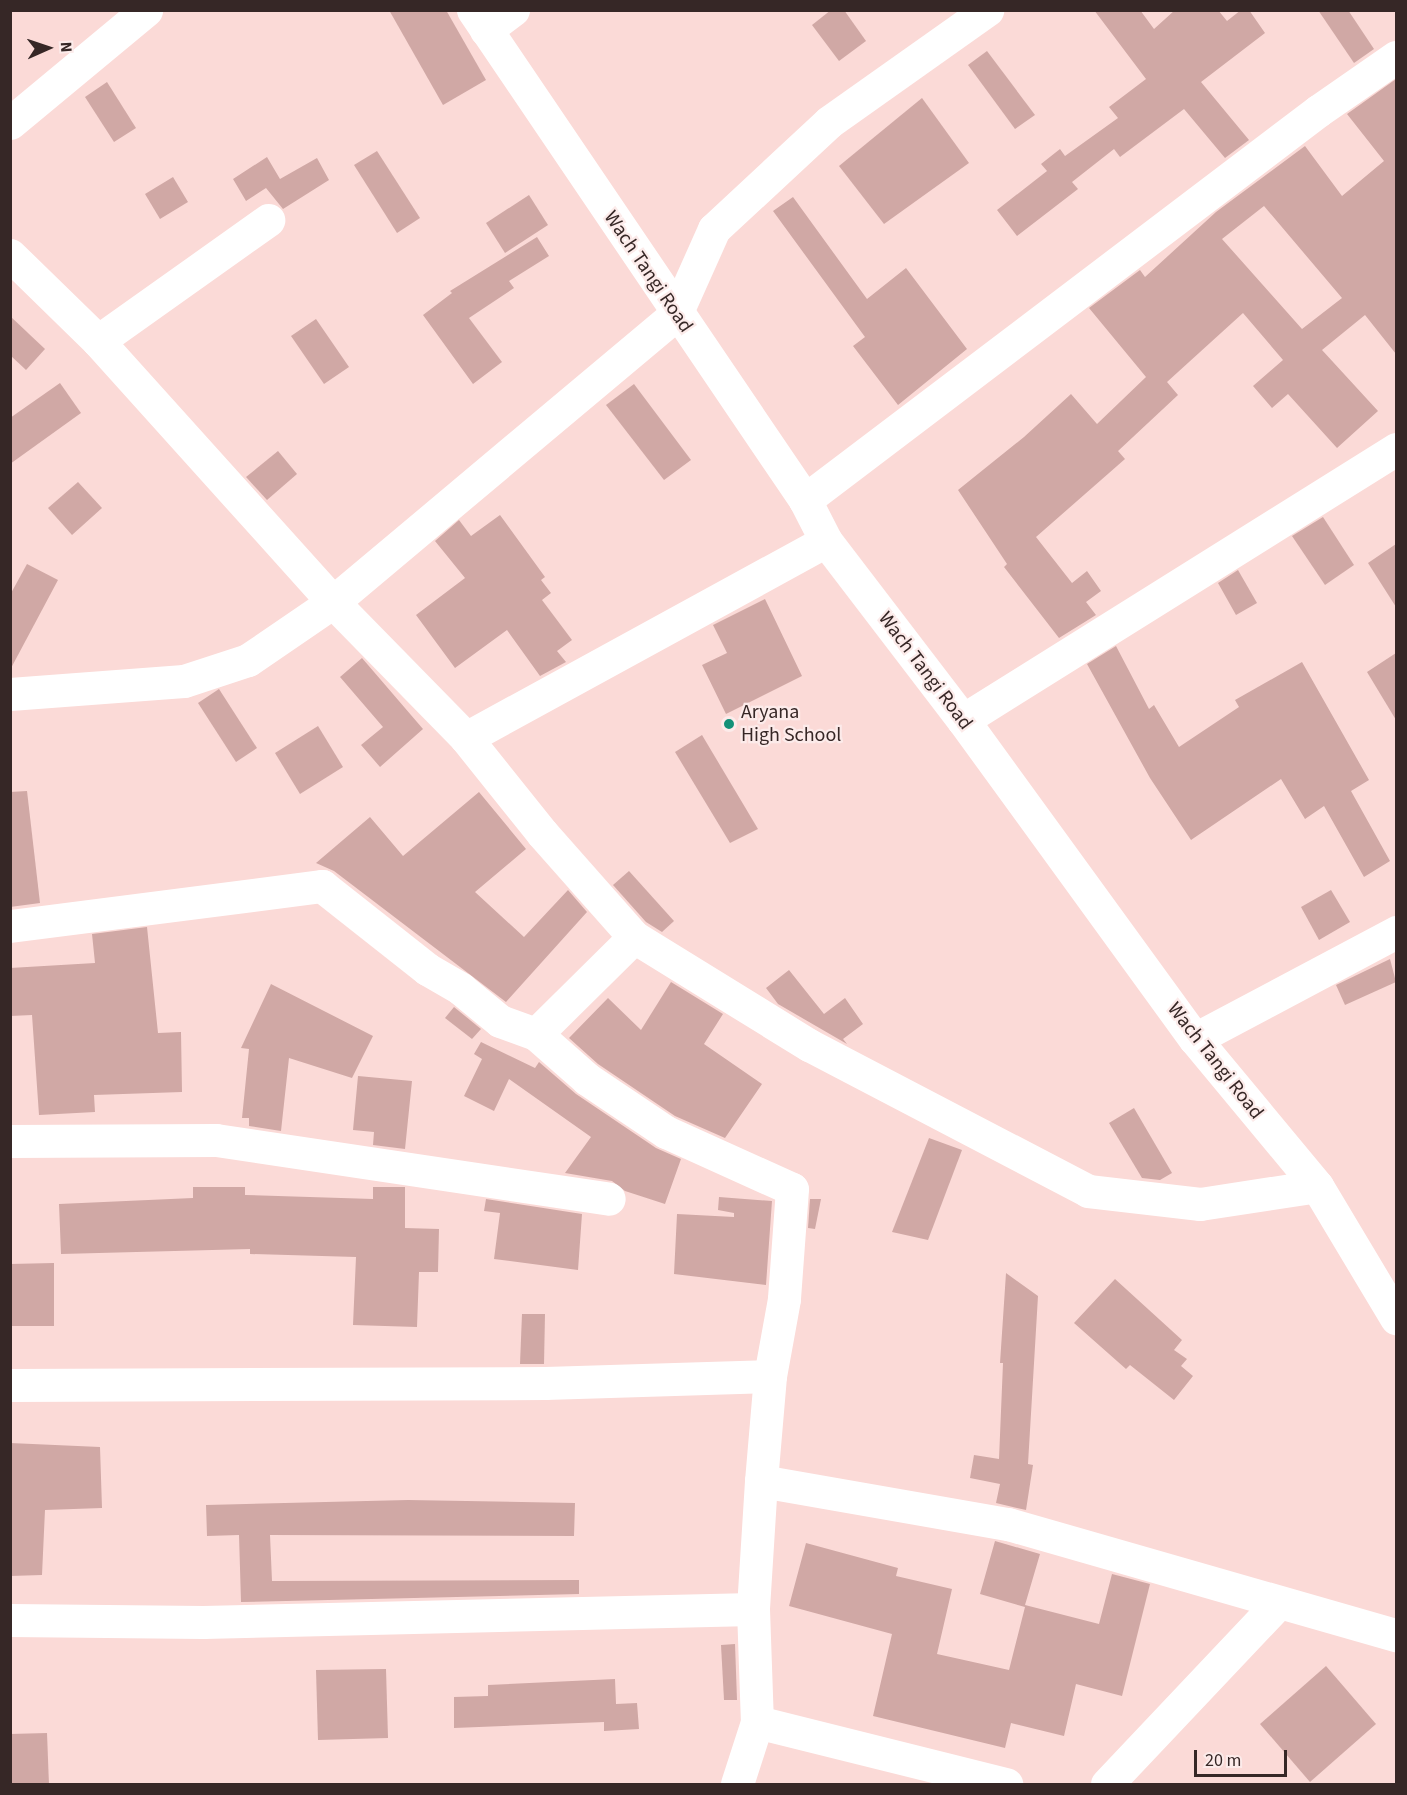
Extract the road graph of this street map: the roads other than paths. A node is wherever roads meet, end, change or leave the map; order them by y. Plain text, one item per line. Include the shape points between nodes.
1 (146, 10) edge
2 (513, 10) edge
3 (987, 10) edge
4 (479, 20) edge
5 (1396, 57) edge
6 (10, 123) edge
7 (268, 220) dead end
8 (10, 255) edge
9 (676, 314) junction
10 (98, 341) junction
11 (1396, 449) edge
12 (804, 500) junction
13 (826, 541) junction
14 (333, 602) junction
15 (10, 694) edge
16 (963, 720) junction
17 (466, 738) junction
18 (10, 926) edge
19 (1396, 932) edge
20 (634, 937) junction
21 (536, 1034) junction
22 (1195, 1039) junction
23 (10, 1141) edge
24 (1317, 1186) junction
25 (609, 1199) dead end
26 (1391, 1300) edge
27 (770, 1376) junction
28 (10, 1385) edge
29 (761, 1481) junction
30 (1279, 1602) junction
31 (753, 1610) junction
32 (10, 1620) edge
33 (1396, 1635) edge
34 (756, 1722) junction
35 (736, 1785) edge
36 (1006, 1785) edge
37 (1107, 1785) edge

1 - 6 street
2 - 4 street
3 - 9 street via 829,122 714,229
4 - 9 street, Wach Tangi Road
5 - 12 street via 1318,111
7 - 10 street
8 - 10 street
9 - 12 street, Wach Tangi Road
9 - 14 street
10 - 14 street
11 - 16 street
12 - 13 street, Wach Tangi Road
13 - 16 street, Wach Tangi Road
13 - 17 street
14 - 15 street via 248,660 184,681
14 - 17 street
16 - 22 street, Wach Tangi Road
17 - 20 street via 542,833
18 - 21 street via 322,886 500,1021
19 - 22 street
20 - 21 street
20 - 24 street via 809,1045 1088,1191 1200,1204
21 - 27 street via 587,1079 666,1132 792,1189 784,1299
22 - 24 street, Wach Tangi Road
23 - 25 street via 216,1140
24 - 26 street, Wach Tangi Road
27 - 28 street via 533,1383
27 - 29 street
29 - 30 street via 1008,1524
29 - 31 street
30 - 33 street
30 - 37 street
31 - 32 street via 215,1622
31 - 34 street
34 - 35 street
34 - 36 street

